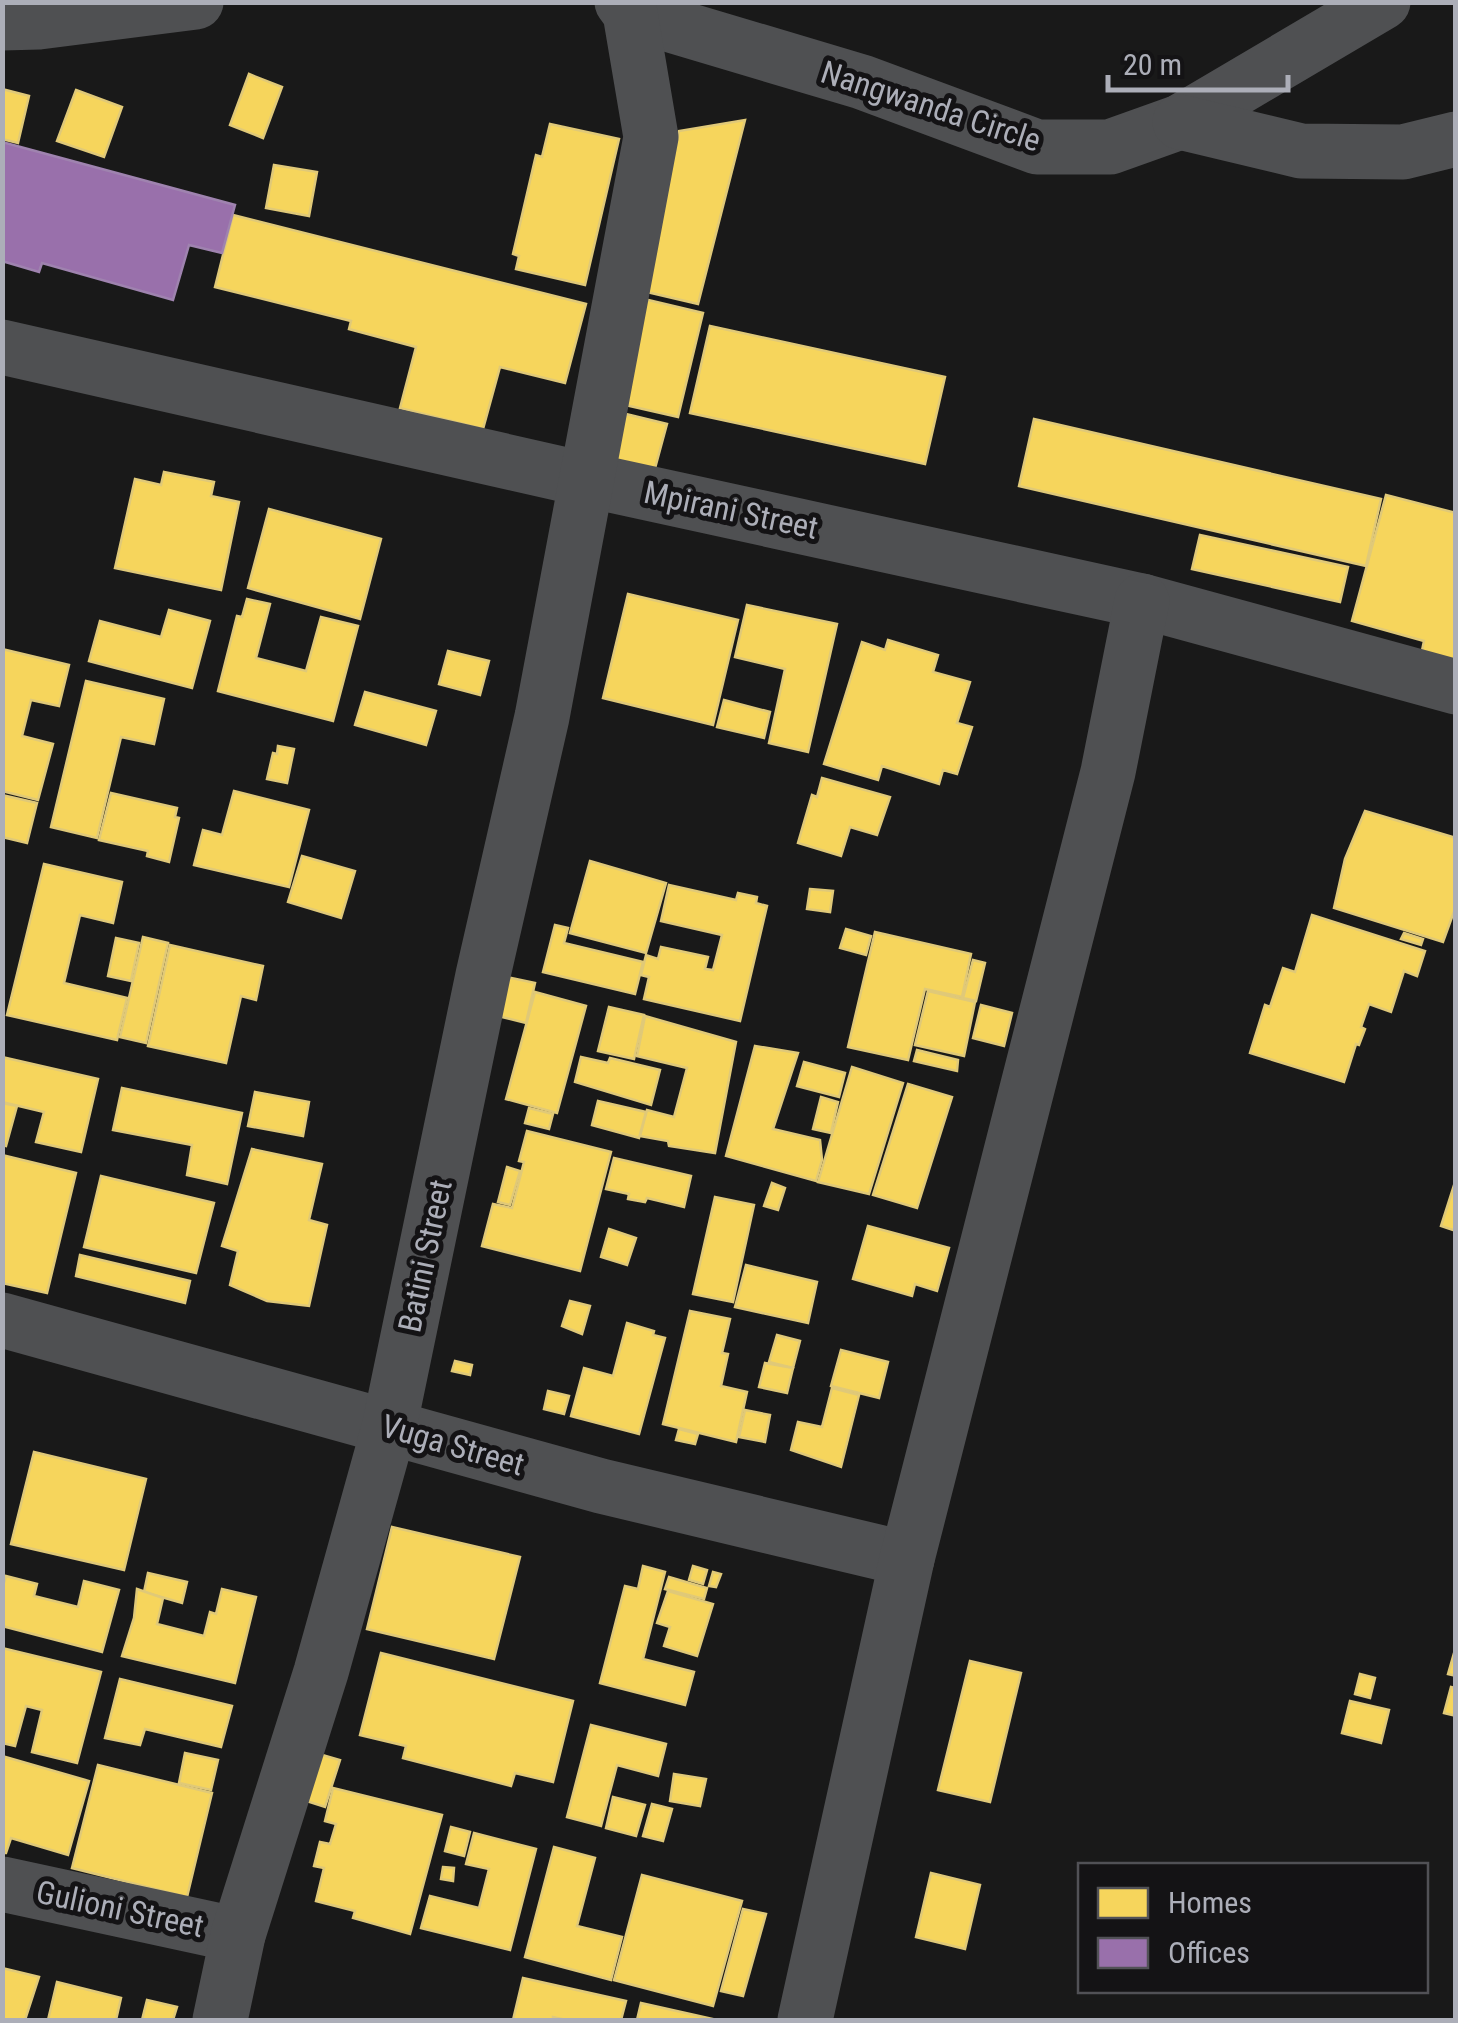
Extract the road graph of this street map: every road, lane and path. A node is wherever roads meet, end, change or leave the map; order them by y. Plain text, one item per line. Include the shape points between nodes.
1 (196, 2) edge
2 (1384, 2) edge
3 (626, 8) edge
4 (2, 23) edge
5 (1180, 122) junction
6 (1456, 139) edge
7 (2, 347) edge
8 (588, 480) junction
9 (1142, 601) junction
10 (1456, 687) edge
11 (2, 1320) edge
12 (389, 1428) junction
13 (907, 1559) junction
14 (2, 1884) edge
15 (238, 1934) junction
16 (220, 2020) edge
17 (806, 2020) edge

1 - 4 street
2 - 5 street, Nangwanda Circle
3 - 5 street, Nangwanda Circle via 1037,146 1110,147
3 - 8 street, Nangwanda Circle via 651,137
5 - 6 street via 1301,152 1403,152
7 - 8 street, Mpirani Street
8 - 9 street, Mpirani Street
8 - 12 street, Batini Street
9 - 10 street, Mpirani Street
9 - 13 street via 1108,772
11 - 12 street, Vuga Street
12 - 13 street, Vuga Street
12 - 15 street, Batini Street
13 - 17 street
14 - 15 street, Gulioni Street
15 - 16 street, Batini Street

